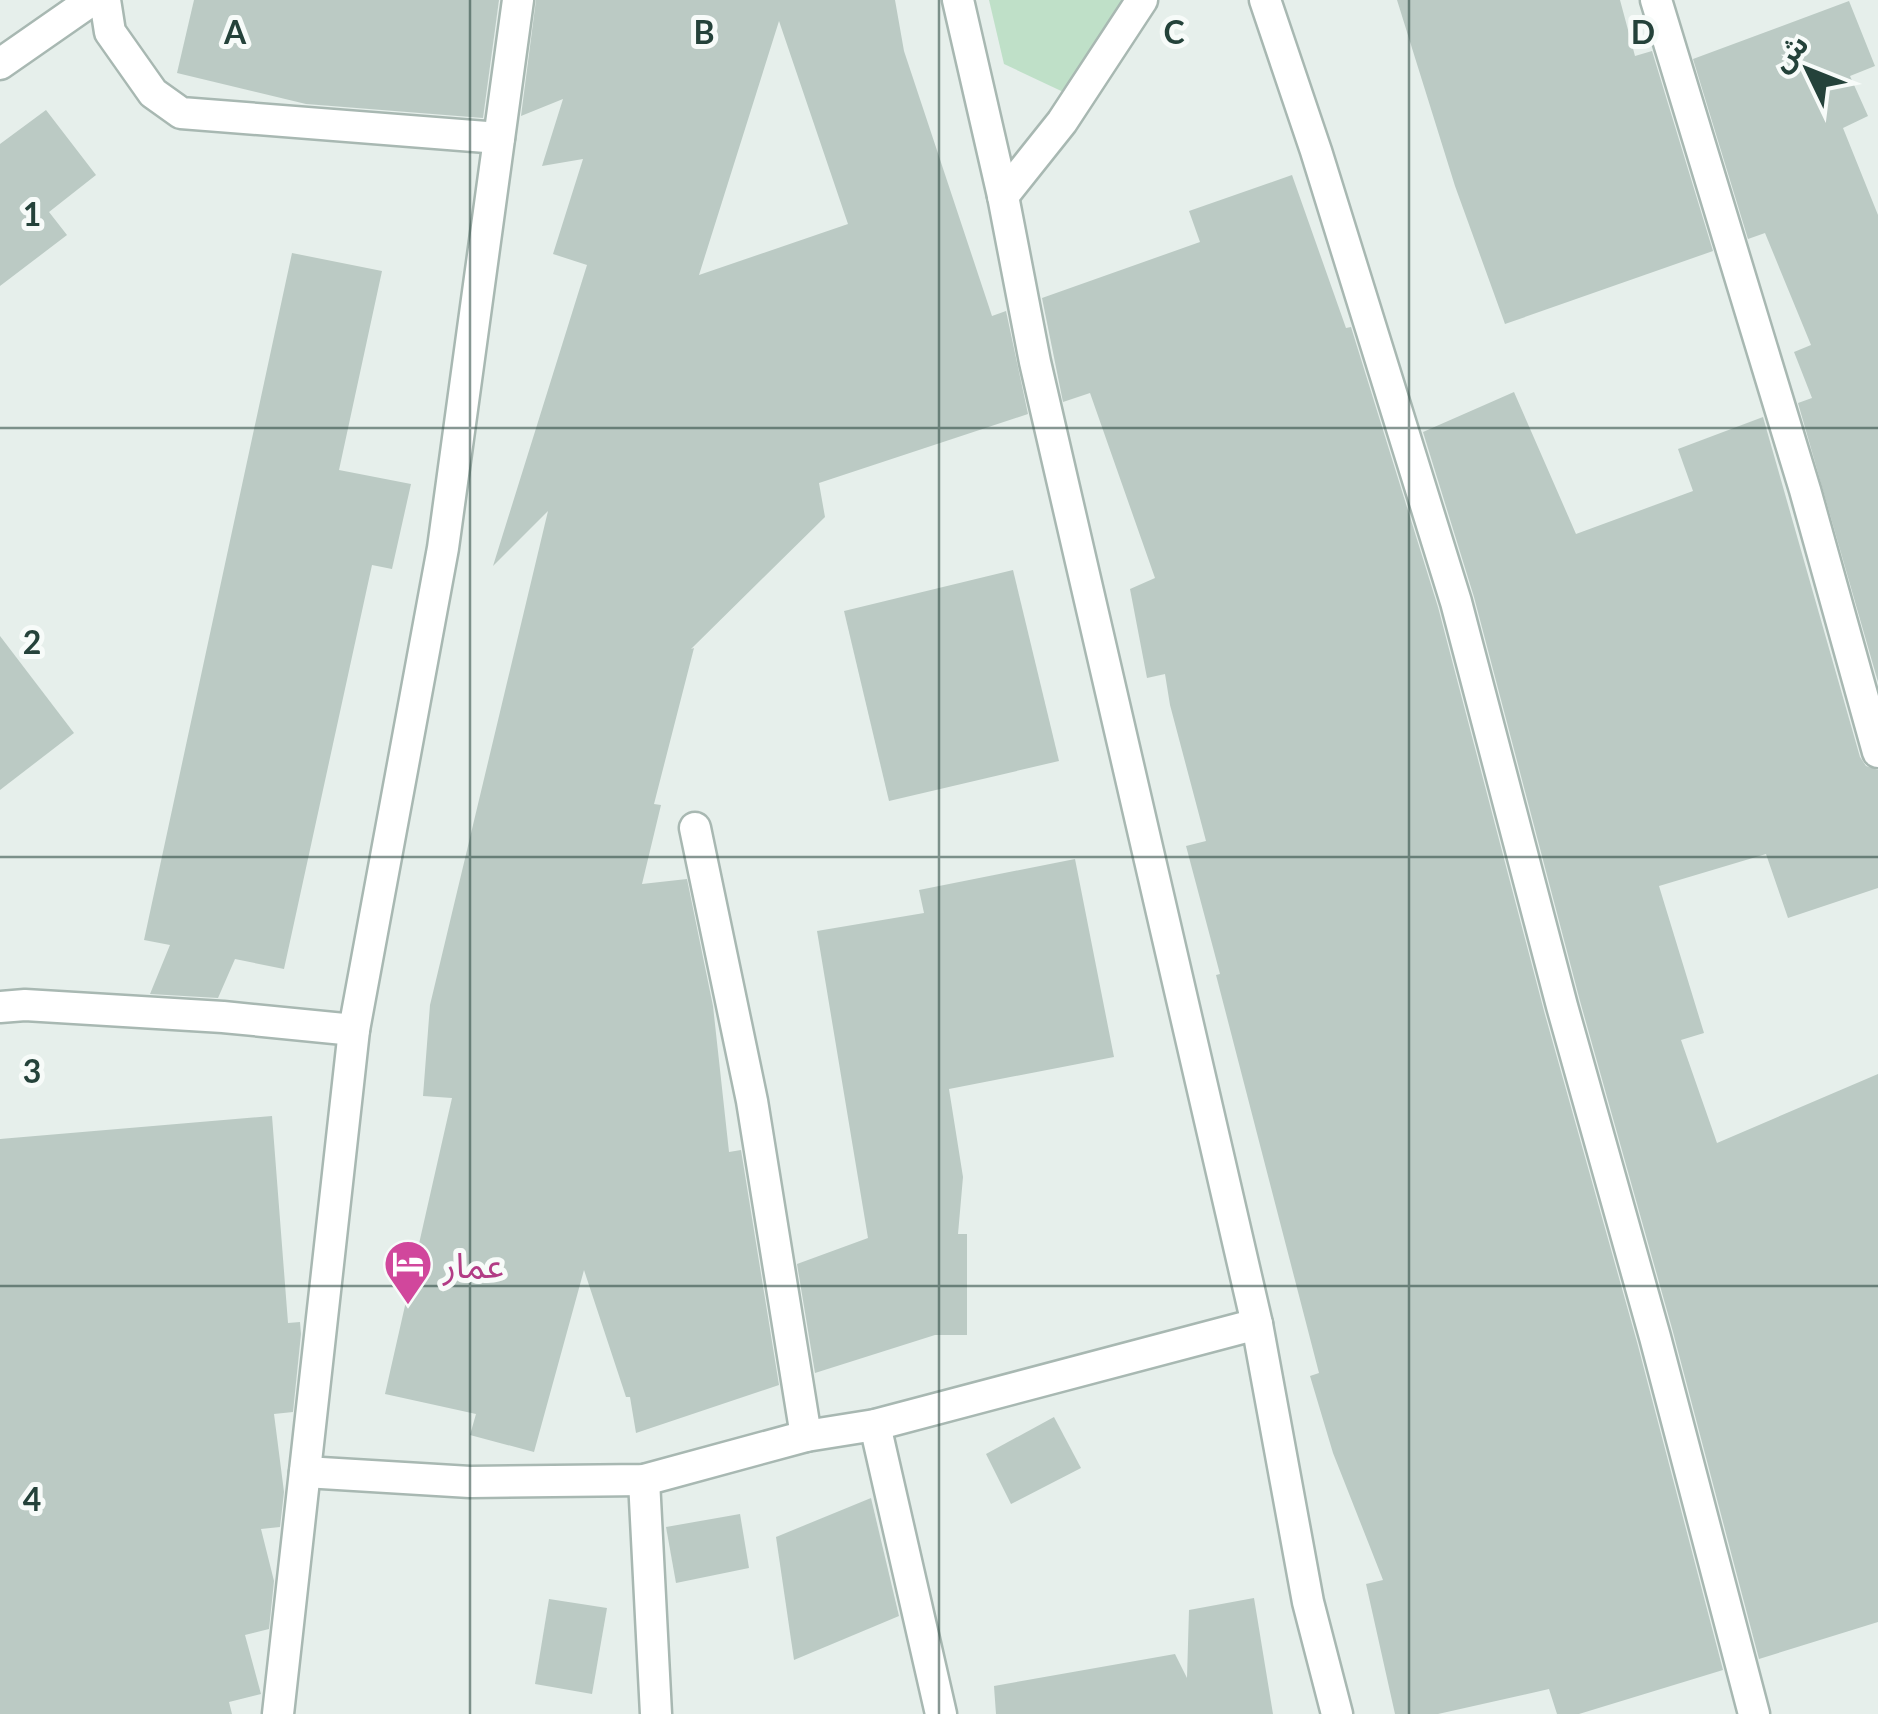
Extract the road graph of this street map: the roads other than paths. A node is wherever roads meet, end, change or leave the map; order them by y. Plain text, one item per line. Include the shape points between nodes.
1 (92, 0) edge
2 (105, 0) edge
3 (518, 0) edge
4 (958, 0) edge
5 (1142, 0) edge
6 (1264, 0) edge
7 (1656, 0) edge
8 (0, 64) edge
9 (498, 138) junction
10 (1003, 196) junction
11 (1878, 752) edge
12 (694, 828) dead end
13 (0, 1007) edge
14 (354, 1030) junction
15 (1256, 1324) junction
16 (875, 1425) junction
17 (806, 1436) junction
18 (305, 1472) junction
19 (644, 1480) junction
20 (278, 1714) edge
21 (656, 1714) edge
22 (941, 1714) edge
23 (1337, 1714) edge
24 (1754, 1714) edge

1 - 8 street
2 - 9 street via 110,32 154,93 181,112
3 - 9 street
4 - 10 street
5 - 10 street via 1062,122
6 - 24 street via 1456,602
7 - 11 street
9 - 14 street via 443,548
10 - 15 street via 1035,362
12 - 17 street via 752,1101
13 - 14 street
14 - 18 street
15 - 16 street
15 - 23 street via 1308,1602
16 - 17 street
16 - 22 street
17 - 19 street
18 - 19 street via 470,1482
18 - 20 street
19 - 21 street

